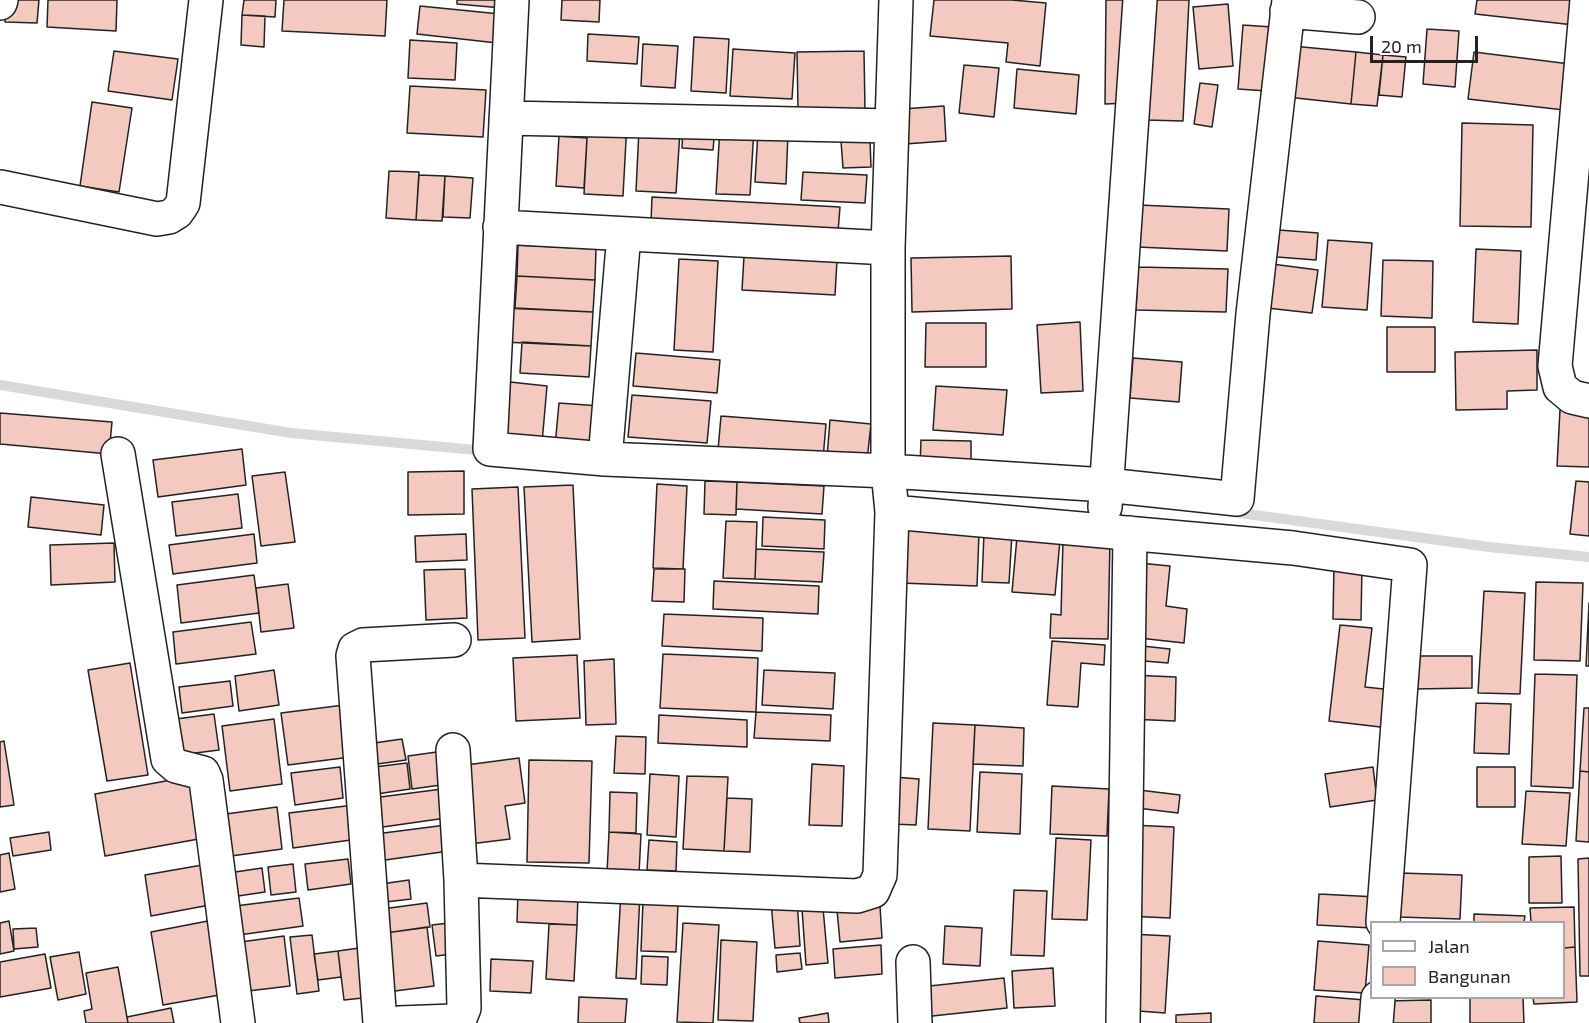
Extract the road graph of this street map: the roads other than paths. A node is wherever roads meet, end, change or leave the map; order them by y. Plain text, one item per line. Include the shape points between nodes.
1 (206, 0) edge
2 (512, 0) edge
3 (896, 0) edge
4 (1140, 0) edge
5 (1587, 0) edge
6 (1288, 6) edge
7 (1358, 17) dead end
8 (1585, 59) edge
9 (506, 118) junction
10 (892, 126) junction
11 (0, 187) edge
12 (500, 227) junction
13 (624, 234) junction
14 (888, 248) junction
15 (1589, 401) edge
16 (118, 454) dead end
17 (605, 459) junction
18 (1106, 487) junction
19 (890, 490) junction
20 (1112, 530) junction
21 (454, 640) dead end
22 (453, 750) dead end
23 (461, 880) junction
24 (1383, 921) edge
25 (913, 962) dead end
26 (1378, 999) edge
27 (238, 1023) edge
28 (380, 1023) edge
29 (399, 1023) edge
30 (915, 1023) edge
31 (1123, 1023) edge
32 (1376, 1023) edge

1 - 11 street via 183,203 177,212 157,219
2 - 9 street
3 - 10 street
4 - 18 street
5 - 8 street
6 - 7 street
6 - 18 street via 1253,314 1238,499
8 - 15 street via 1555,366 1560,387 1572,397
9 - 10 street
9 - 12 street
10 - 14 street
12 - 13 street
12 - 17 street via 490,449
13 - 14 street
13 - 17 street
14 - 19 street
16 - 27 street via 168,759 176,766 202,773 206,780
17 - 19 street
18 - 19 street
18 - 20 street
19 - 20 street via 959,516
19 - 23 street via 880,875 873,891 857,896
20 - 24 street via 1293,548 1410,565
20 - 31 street
21 - 28 street via 363,645 352,656
22 - 23 street
23 - 29 street via 464,1008 460,1018
25 - 30 street
26 - 32 street

